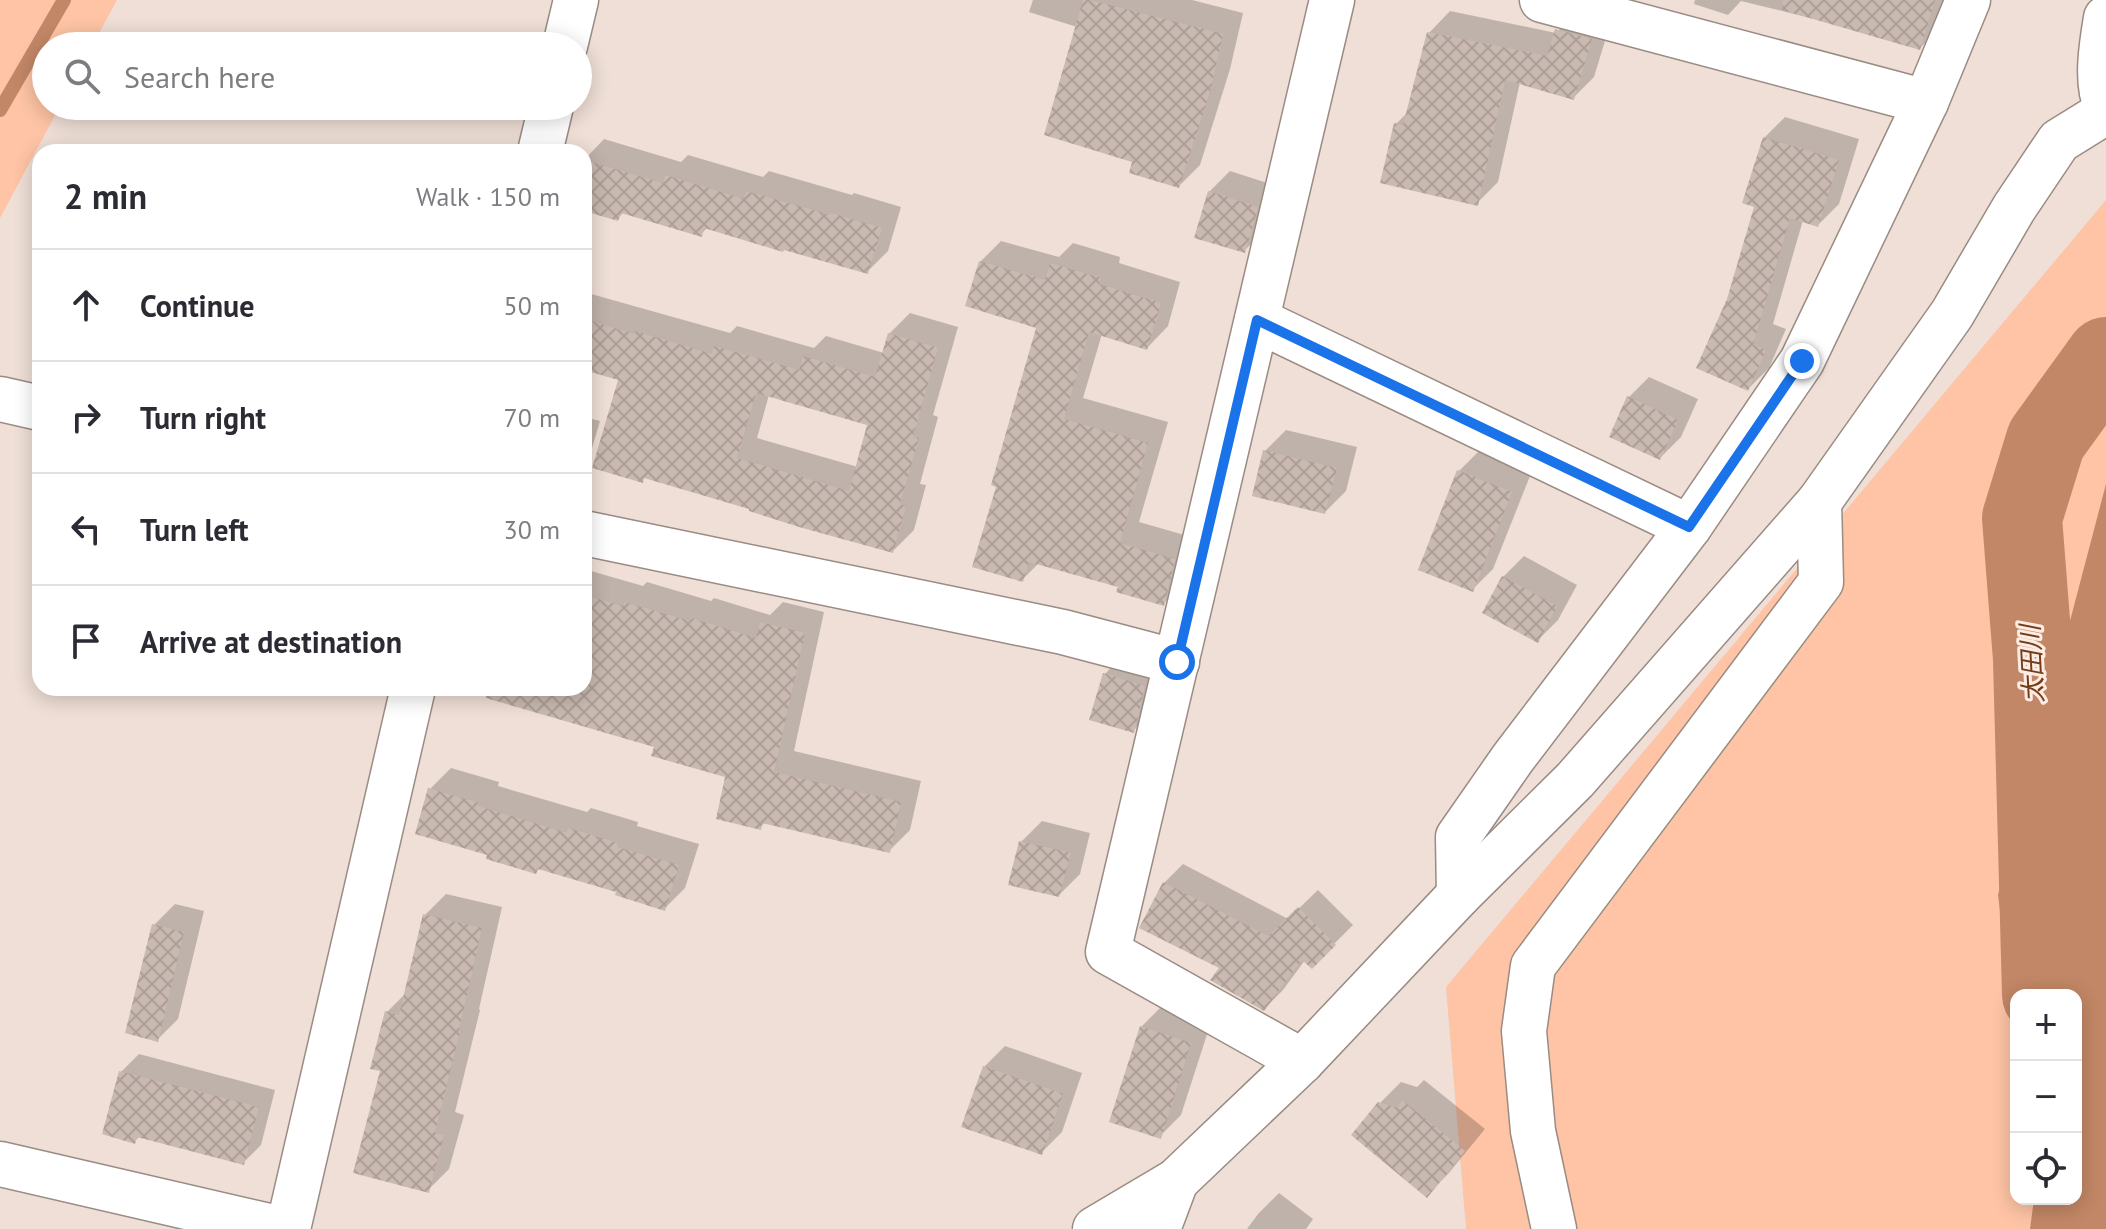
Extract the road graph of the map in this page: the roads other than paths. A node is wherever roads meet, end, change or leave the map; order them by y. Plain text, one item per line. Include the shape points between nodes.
1 (576, 0) edge
2 (1332, 0) edge
3 (1542, 0) edge
4 (1968, 0) edge
5 (2106, 18) edge
6 (568, 32) edge
7 (1926, 102) junction
8 (2106, 105) edge
9 (2106, 112) edge
10 (548, 120) edge
11 (542, 144) edge
12 (1257, 320) junction
13 (0, 399) edge
14 (32, 406) edge
15 (1819, 502) junction
16 (1689, 527) junction
17 (592, 535) edge
18 (1177, 662) junction
19 (411, 696) edge
20 (1459, 895) junction
21 (1302, 1061) junction
22 (0, 1164) edge
23 (1176, 1181) junction
24 (285, 1229) edge
25 (1095, 1229) edge
26 (1158, 1229) edge
27 (1554, 1229) edge

1 - 6 street
2 - 12 street
3 - 7 street
4 - 7 street
5 - 8 street via 2100,52
7 - 16 street via 1802,361
9 - 15 street via 2059,141 1952,314
10 - 11 street
12 - 16 street
12 - 18 street
13 - 14 street
15 - 20 street via 1575,780
15 - 27 street via 1821,582 1533,966 1524,1031 1533,1131
16 - 20 street via 1458,837
17 - 18 street via 1063,632
18 - 21 street via 1108,952
19 - 24 street
20 - 21 street
21 - 23 street
22 - 24 street
23 - 25 street
23 - 26 street

